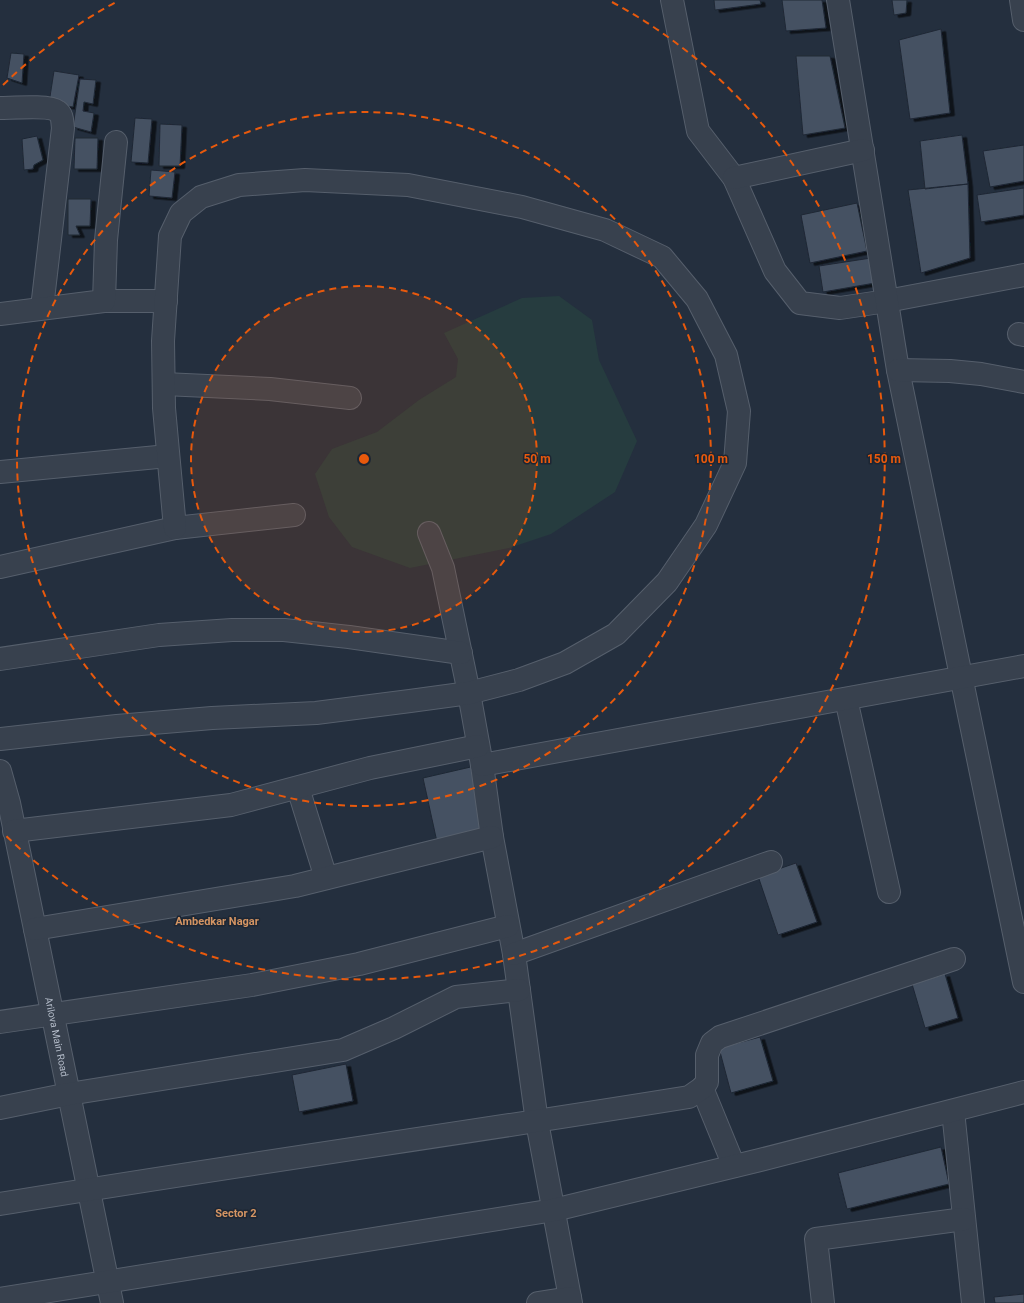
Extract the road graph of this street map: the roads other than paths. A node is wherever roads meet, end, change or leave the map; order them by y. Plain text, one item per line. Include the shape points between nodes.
1 (672, 0) edge
2 (838, 0) edge
3 (1021, 0) edge
4 (1024, 20) edge
5 (0, 108) edge
6 (116, 142) dead end
7 (863, 150) junction
8 (734, 178) junction
9 (1024, 275) edge
10 (104, 301) junction
11 (166, 301) junction
12 (887, 301) junction
13 (42, 308) junction
14 (0, 314) edge
15 (898, 370) junction
16 (1024, 382) edge
17 (164, 384) junction
18 (350, 398) dead end
19 (168, 456) junction
20 (0, 472) edge
21 (294, 515) dead end
22 (175, 528) junction
23 (429, 533) dead end
24 (0, 567) edge
25 (461, 653) junction
26 (0, 658) edge
27 (1024, 666) edge
28 (962, 678) junction
29 (469, 693) junction
30 (846, 699) junction
31 (0, 739) edge
32 (480, 756) junction
33 (0, 771) edge
34 (298, 788) junction
35 (14, 831) junction
36 (492, 837) junction
37 (771, 862) dead end
38 (326, 878) junction
39 (889, 892) dead end
40 (508, 926) junction
41 (35, 929) junction
42 (514, 954) junction
43 (954, 959) dead end
44 (1024, 982) edge
45 (519, 990) junction
46 (52, 1015) junction
47 (0, 1022) edge
48 (702, 1088) junction
49 (1024, 1092) edge
50 (69, 1094) junction
51 (0, 1108) edge
52 (953, 1110) junction
53 (537, 1122) junction
54 (734, 1166) junction
55 (89, 1189) junction
56 (0, 1204) edge
57 (554, 1210) junction
58 (964, 1219) junction
59 (108, 1281) junction
60 (0, 1299) edge
61 (570, 1301) edge
62 (112, 1303) edge
63 (538, 1303) edge
64 (823, 1303) edge
65 (973, 1303) edge

1 - 8 street via 698,131
2 - 7 street
3 - 4 street
5 - 13 street via 56,110 62,117 63,128
6 - 10 street via 106,240
7 - 8 street
7 - 12 street
8 - 12 street via 775,271 800,303 840,308
9 - 12 street
10 - 11 street
10 - 13 street
11 - 17 street via 163,341
11 - 29 street via 170,236 181,212 201,197 239,186 305,180 408,185 522,207 605,230 662,257 697,299 726,355 739,411 736,463 706,525 667,582 616,634 565,663 519,680
12 - 15 street
13 - 14 street
15 - 16 street via 950,371
15 - 28 street
17 - 18 street via 270,389
17 - 19 street
19 - 20 street
19 - 22 street
21 - 22 street
22 - 24 street
23 - 25 street via 443,568
25 - 26 street via 284,630 232,630 159,635
25 - 29 street
27 - 28 street
28 - 30 street
28 - 44 street
29 - 31 street via 316,713 212,718
29 - 32 street
30 - 32 street
30 - 39 street
32 - 34 street via 370,768
32 - 36 street
33 - 35 street, Arilova Main Road
34 - 35 street via 231,805
34 - 38 street
35 - 41 street, Arilova Main Road
36 - 38 street
36 - 40 street
37 - 42 street
38 - 41 street via 295,886
40 - 42 street
40 - 46 street via 359,964 252,985
41 - 46 street, Arilova Main Road
42 - 45 street
43 - 48 street via 720,1037 712,1043 707,1055 707,1082
45 - 50 street via 456,997 342,1050
45 - 53 street
46 - 47 street
46 - 50 street, Arilova Main Road
48 - 53 street via 689,1097
48 - 54 street
49 - 52 street
50 - 51 street
50 - 55 street, Arilova Main Road
52 - 54 street
52 - 58 street
53 - 55 street
53 - 57 street
54 - 57 street
55 - 56 street
55 - 59 street, Arilova Main Road
57 - 59 street
57 - 61 street
58 - 64 street via 816,1238
58 - 65 street
59 - 60 street
59 - 62 street, Arilova Main Road
61 - 63 street

